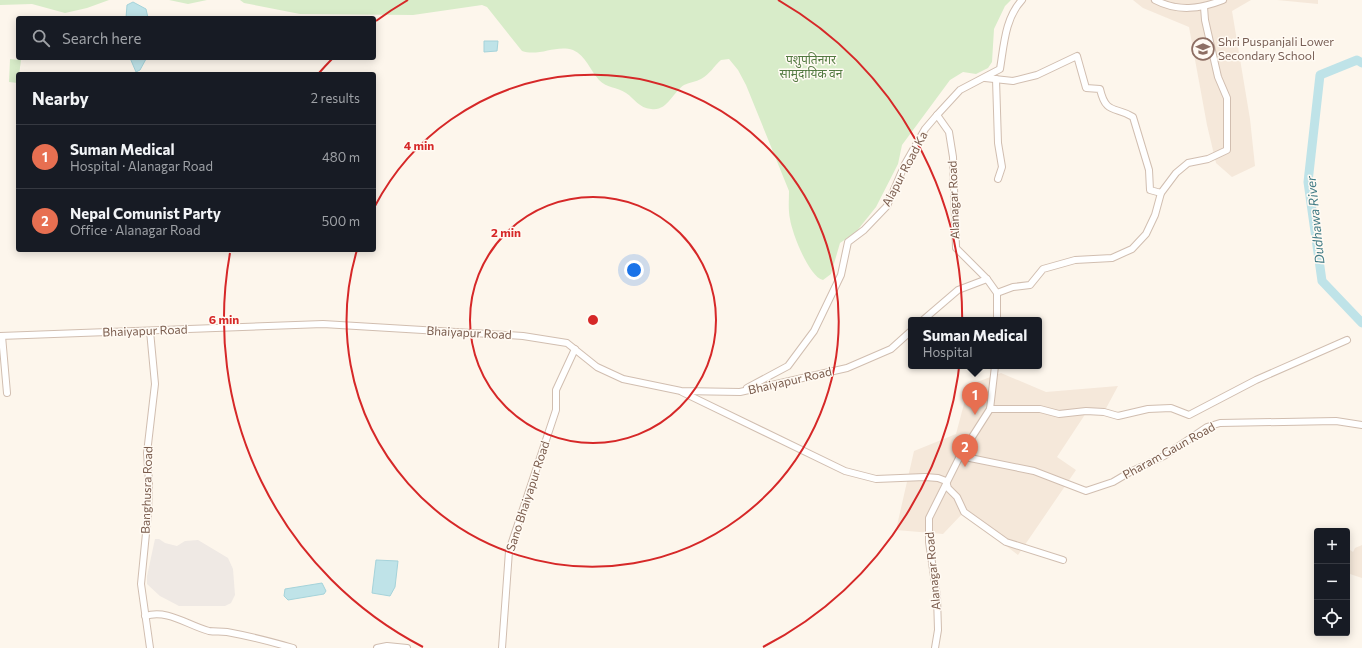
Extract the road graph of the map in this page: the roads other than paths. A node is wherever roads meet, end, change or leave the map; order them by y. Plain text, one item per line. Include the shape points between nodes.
1 (1022, 0) edge
2 (1155, 0) edge
3 (1223, 0) edge
4 (1204, 8) junction
5 (985, 78) junction
6 (996, 79) junction
7 (938, 115) junction
8 (998, 179) dead end
9 (1161, 193) junction
10 (987, 278) junction
11 (998, 293) junction
12 (926, 317) edge
13 (997, 317) edge
14 (150, 331) junction
15 (908, 334) edge
16 (1, 336) edge
17 (1347, 340) dead end
18 (575, 349) junction
19 (995, 369) edge
20 (681, 391) junction
21 (740, 392) junction
22 (7, 393) dead end
23 (990, 409) junction
24 (1362, 425) edge
25 (960, 456) junction
26 (946, 481) junction
27 (1062, 560) dead end
28 (145, 616) junction
29 (150, 648) edge
30 (293, 648) edge
31 (377, 648) edge
32 (407, 648) edge
33 (502, 648) edge
34 (936, 648) edge

1 - 5 street, Alapur Road Ka via 1016,7 1006,31 1000,69
2 - 4 street via 1178,8
3 - 4 street
4 - 9 street via 1218,77 1227,98 1227,150 1208,159 1188,163 1176,173
5 - 6 street
5 - 7 street, Alapur Road Ka via 960,90
6 - 8 street via 998,143 1002,167
6 - 9 street via 1013,81 1037,75 1077,56 1086,88 1100,89 1103,101 1114,111 1133,117 1149,170 1150,190
7 - 10 street, Alanagar Road via 949,132 953,157 956,248
7 - 21 street, Alapur Road Ka via 925,129 904,164 887,206 864,230 848,242 841,275 814,331 788,366
9 - 11 street via 1146,234 1132,249 1112,258 1074,260 1043,269 1030,285 1013,287
10 - 11 street, Alanagar Road
10 - 12 street via 958,290
11 - 13 street
14 - 16 street, Bhaiyapur Road
14 - 18 street, Bhaiyapur Road via 323,324 523,336 567,343
14 - 28 street, Banghusra Road via 155,384 147,452 148,513 141,584
15 - 21 street, Bhaiyapur Road via 891,349 847,368
16 - 22 street
17 - 23 street via 1256,380 1189,415 1171,408 1148,409 1118,416 1086,411 1059,414 1040,409
18 - 20 street, Bhaiyapur Road via 597,367 623,379
18 - 33 street, Sano Bhaiyapur Road via 556,390 556,410 509,552
19 - 23 street, Alanagar Road
20 - 21 street, Bhaiyapur Road
20 - 26 street via 845,471 876,479 925,477
23 - 25 street, Alanagar Road
24 - 25 street, Pharam Gaun Road via 1336,422 1220,423 1207,427 1164,456 1113,482 1086,491 1034,471
25 - 26 street, Alanagar Road
26 - 27 street via 964,512 1006,542
26 - 34 street, Alanagar Road via 929,518 929,542 937,597
28 - 29 street, Banghusra Road
28 - 30 street via 163,614 209,631 228,632
31 - 32 street

